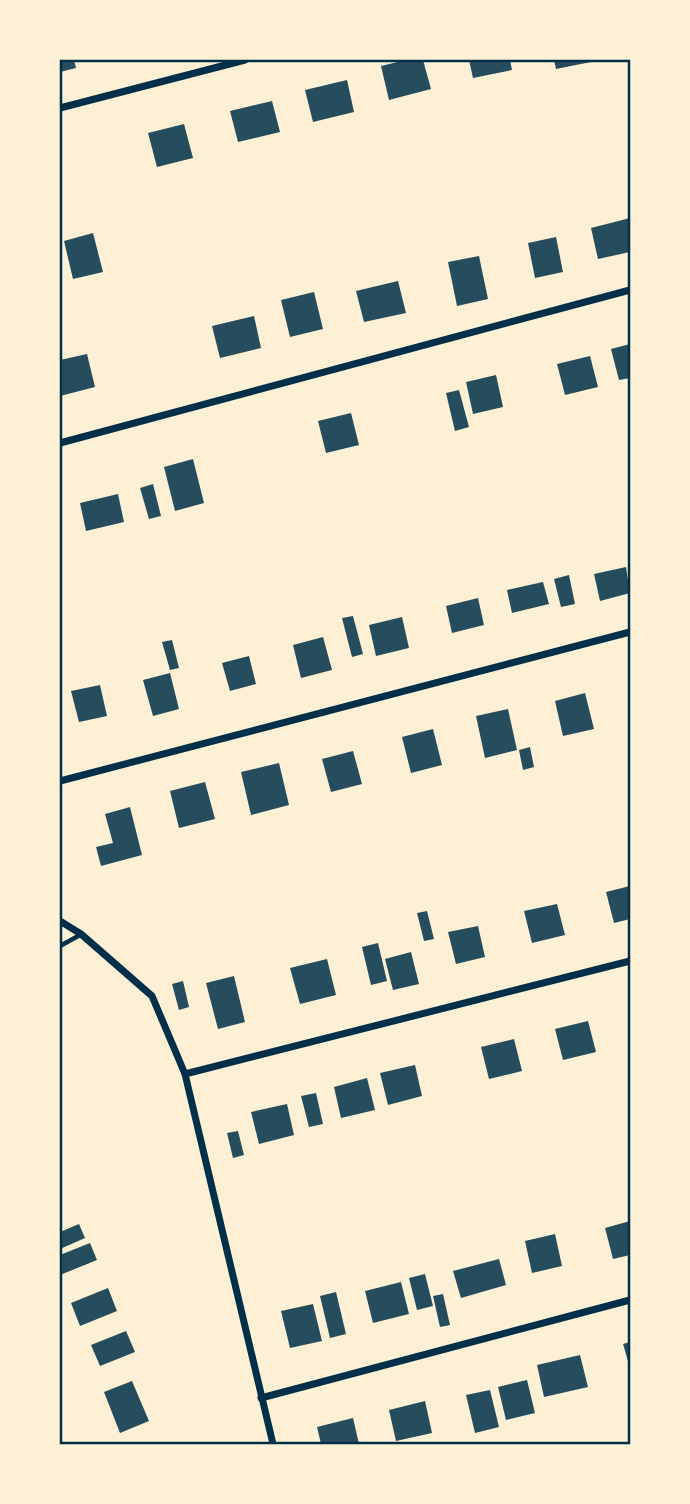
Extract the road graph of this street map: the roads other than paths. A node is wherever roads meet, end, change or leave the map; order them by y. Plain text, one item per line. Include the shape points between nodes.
1 (245, 60) edge
2 (60, 108) edge
3 (631, 290) edge
4 (60, 443) edge
5 (631, 632) edge
6 (60, 781) edge
7 (60, 921) edge
8 (81, 934) junction
9 (60, 946) edge
10 (631, 961) edge
11 (185, 1074) junction
12 (631, 1300) edge
13 (261, 1398) junction
14 (273, 1444) edge

1 - 2 street
3 - 4 street
5 - 6 street
7 - 8 street
8 - 9 lane
8 - 11 street via 152,996
10 - 11 street
11 - 13 street
12 - 13 street
13 - 14 street

